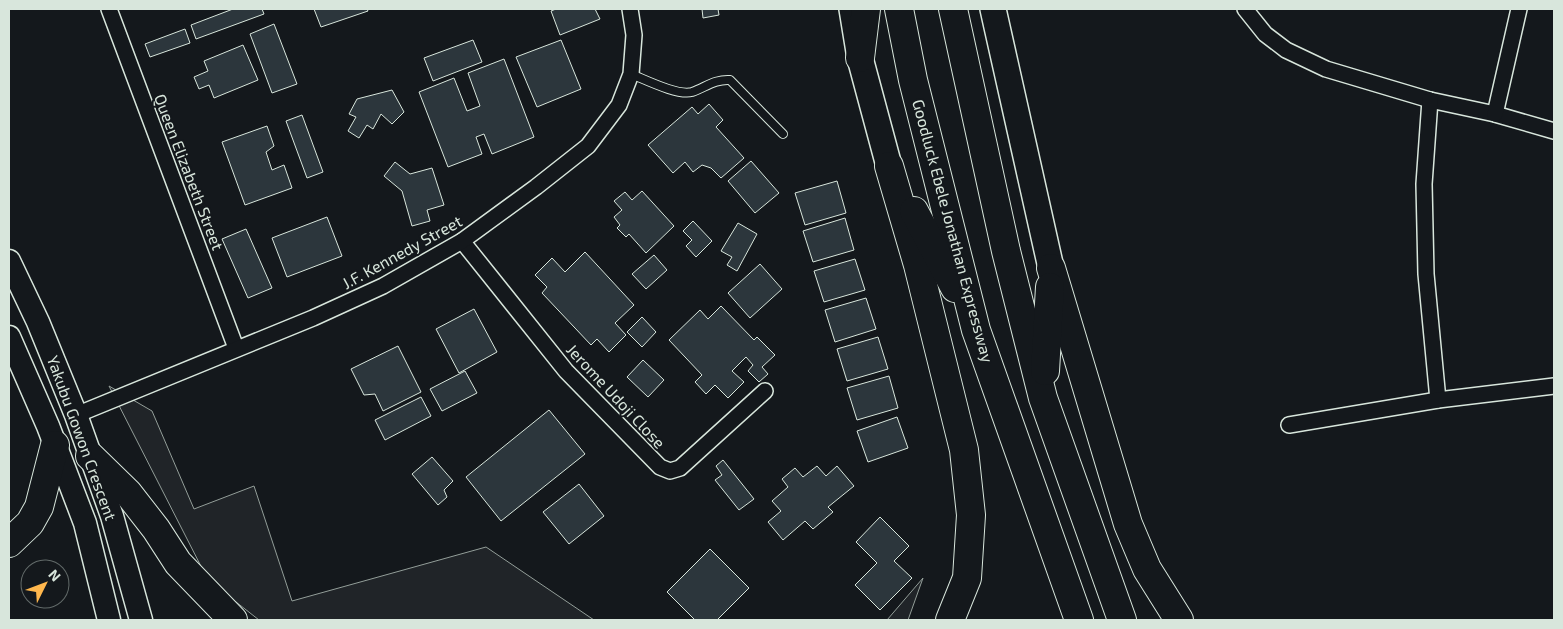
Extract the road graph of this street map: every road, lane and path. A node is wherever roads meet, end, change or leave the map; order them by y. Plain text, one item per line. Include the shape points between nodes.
1 (109, 9) edge
2 (630, 9) edge
3 (852, 9) edge
4 (866, 9) edge
5 (899, 9) edge
6 (953, 9) edge
7 (992, 9) edge
8 (1245, 9) edge
9 (1519, 9) edge
10 (860, 58) junction
11 (631, 74) junction
12 (1430, 100) junction
13 (1495, 114) junction
14 (1554, 130) edge
15 (783, 134) dead end
16 (889, 166) junction
17 (462, 242) junction
18 (9, 261) edge
19 (1051, 268) junction
20 (976, 330) junction
21 (9, 337) edge
22 (236, 348) junction
23 (1554, 386) edge
24 (765, 391) dead end
25 (1043, 398) junction
26 (1438, 400) junction
27 (76, 414) junction
28 (1289, 425) dead end
29 (55, 444) junction
30 (90, 456) junction
31 (9, 543) edge
32 (110, 620) edge
33 (141, 620) edge
34 (233, 620) edge
35 (950, 620) edge
36 (1079, 620) edge
37 (1122, 620) edge
38 (1180, 620) edge

1 - 22 street, Queen Elizabeth Street
2 - 11 street, J.F. Kennedy Street via 634,35
3 - 10 main road
4 - 10 highway
5 - 20 highway, Goodluck Ebele Jonathan Expressway via 913,80
6 - 25 highway via 1006,251
7 - 19 main road
8 - 12 street via 1265,34 1286,50 1326,69
9 - 13 street
10 - 16 main road
11 - 15 lane via 679,92 690,92 720,79 730,80
11 - 17 street, J.F. Kennedy Street via 619,105 588,146
12 - 13 street
12 - 26 street via 1424,184 1426,274
13 - 14 street
16 - 20 highway
16 - 35 highway via 918,265 964,450 971,515 966,578
17 - 22 street, J.F. Kennedy Street via 383,286
17 - 24 street, Jerome Udoji Close via 566,371 660,467 670,471 680,468
18 - 27 main road, Yakubu Gowon Crescent
19 - 25 highway
19 - 38 highway via 1128,524 1147,570
20 - 36 highway, Goodluck Ebele Jonathan Expressway
21 - 29 main road, Yakubu Gowon Crescent
22 - 27 street, J.F. Kennedy Street
23 - 26 street
25 - 37 highway
26 - 28 street
27 - 30 main road, Yakubu Gowon Crescent
29 - 31 highway via 39,507 30,523
29 - 32 main road, Yakubu Gowon Crescent via 85,523
30 - 33 main road, Yakubu Gowon Crescent via 112,516
30 - 34 highway via 128,493 178,563

